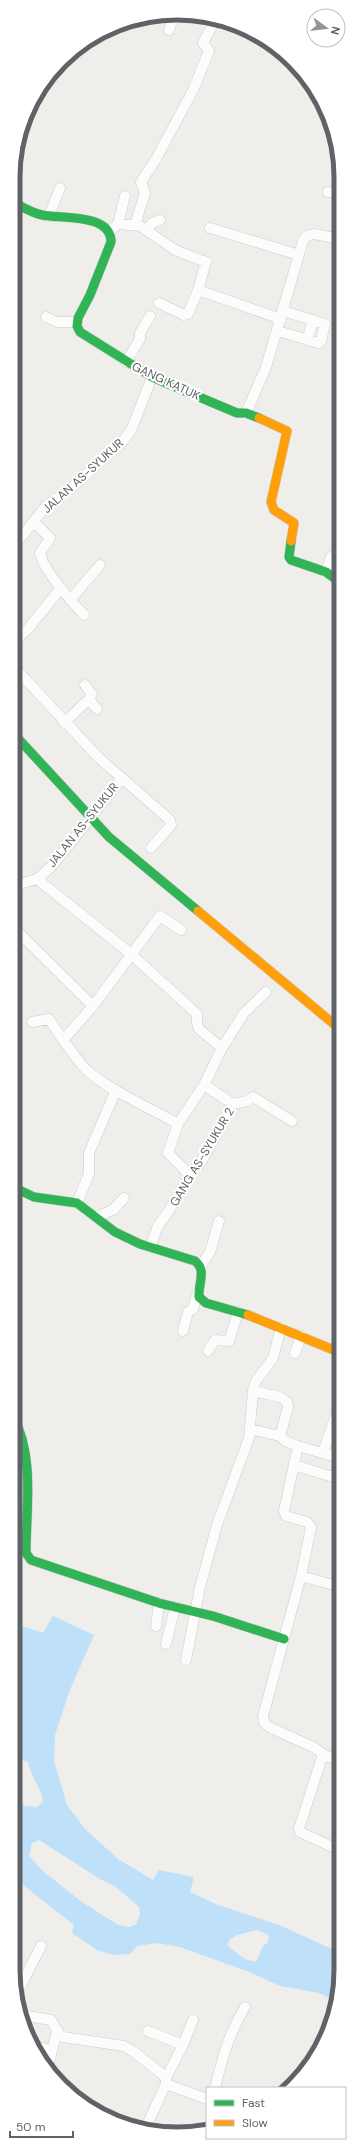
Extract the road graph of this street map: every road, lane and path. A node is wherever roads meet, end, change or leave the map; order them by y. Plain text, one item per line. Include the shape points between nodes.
1 (172, 20) edge
2 (212, 24) edge
3 (169, 30) dead end
4 (60, 188) dead end
5 (328, 192) dead end
6 (334, 193) edge
7 (125, 196) dead end
8 (20, 206) edge
9 (49, 216) junction
10 (160, 220) dead end
11 (118, 224) junction
12 (134, 225) junction
13 (210, 228) dead end
14 (147, 230) junction
15 (110, 232) junction
16 (334, 238) edge
17 (299, 256) junction
18 (198, 290) junction
19 (160, 303) dead end
20 (282, 315) junction
21 (150, 316) dead end
22 (46, 317) dead end
23 (77, 322) junction
24 (278, 331) junction
25 (126, 362) junction
26 (152, 377) junction
27 (246, 413) junction
28 (34, 522) junction
29 (20, 539) edge
30 (334, 555) edge
31 (100, 565) dead end
32 (326, 572) junction
33 (334, 578) edge
34 (60, 588) junction
35 (70, 600) junction
36 (84, 615) dead end
37 (20, 636) edge
38 (20, 674) edge
39 (85, 685) dead end
40 (89, 699) junction
41 (97, 709) dead end
42 (64, 723) junction
43 (20, 742) edge
44 (121, 779) junction
45 (90, 817) junction
46 (151, 848) dead end
47 (37, 879) junction
48 (20, 882) edge
49 (181, 930) dead end
50 (20, 935) edge
51 (131, 954) junction
52 (266, 992) dead end
53 (93, 1006) junction
54 (32, 1022) dead end
55 (334, 1024) edge
56 (63, 1040) junction
57 (222, 1048) junction
58 (204, 1085) junction
59 (116, 1090) junction
60 (233, 1104) junction
61 (292, 1121) dead end
62 (178, 1124) junction
63 (190, 1175) junction
64 (20, 1190) edge
65 (124, 1198) dead end
66 (77, 1203) junction
67 (96, 1217) junction
68 (219, 1221) dead end
69 (150, 1247) junction
70 (201, 1266) junction
71 (198, 1292) junction
72 (238, 1312) junction
73 (281, 1328) junction
74 (183, 1331) dead end
75 (301, 1336) junction
76 (334, 1350) edge
77 (208, 1351) dead end
78 (294, 1353) dead end
79 (253, 1391) junction
80 (334, 1421) edge
81 (20, 1429) edge
82 (250, 1429) junction
83 (280, 1436) junction
84 (298, 1446) junction
85 (323, 1452) junction
86 (334, 1457) edge
87 (294, 1465) junction
88 (334, 1476) edge
89 (25, 1534) junction
90 (20, 1535) edge
91 (301, 1576) junction
92 (334, 1585) edge
93 (159, 1603) junction
94 (175, 1607) junction
95 (196, 1611) junction
96 (156, 1626) dead end
97 (284, 1639) junction
98 (166, 1644) dead end
99 (186, 1660) dead end
100 (323, 1754) junction
101 (334, 1758) edge
102 (334, 1848) edge
103 (41, 1946) dead end
104 (21, 1987) edge
105 (245, 2007) dead end
106 (27, 2016) edge
107 (193, 2020) dead end
108 (57, 2031) junction
109 (148, 2031) dead end
110 (183, 2045) junction
111 (41, 2047) edge
112 (52, 2050) junction
113 (49, 2062) edge
114 (166, 2081) junction
115 (215, 2087) edge
116 (206, 2099) edge
117 (147, 2124) edge

1 - 3 street
2 - 12 street via 203,43 208,51 193,90 141,182 145,192
4 - 9 street
5 - 6 street
7 - 11 street
8 - 9 street
9 - 15 street via 88,221
10 - 14 street via 152,223
11 - 12 street
11 - 15 street
12 - 14 street
13 - 17 street
14 - 18 street via 175,250 208,259
15 - 23 street via 111,242
16 - 17 street via 310,234 303,241
17 - 20 street
18 - 19 street via 188,314 184,315
18 - 20 street
20 - 24 street
20 - 24 street via 313,320 308,340
21 - 25 street
22 - 23 street via 57,322
23 - 25 street, GANG KATUK via 80,332
24 - 27 street
25 - 26 street, GANG KATUK
26 - 27 street, GANG KATUK via 237,413
26 - 28 street, JALAN AS-SYUKUR via 132,428 125,439 68,491 47,505
27 - 32 street, GANG KATUK via 287,431 272,506 294,523 289,557 291,560
28 - 29 street, JALAN AS-SYUKUR
28 - 34 street via 50,538 40,554 41,559
30 - 32 street
31 - 35 street
32 - 33 street
34 - 35 street
34 - 37 street
35 - 36 street
38 - 42 street, JALAN AS-SYUKUR
39 - 40 street via 92,694
40 - 41 street
40 - 42 street
42 - 44 street, JALAN AS-SYUKUR
43 - 45 street
44 - 45 street, JALAN AS-SYUKUR
44 - 46 street via 151,802 172,823
45 - 47 street, JALAN AS-SYUKUR via 52,866
45 - 55 street via 109,837
47 - 48 street, JALAN AS-SYUKUR
47 - 51 street
49 - 51 street via 160,916
50 - 53 street
51 - 53 street
51 - 57 street via 197,1014 199,1029
52 - 57 street via 244,1013
53 - 56 street
54 - 56 street via 49,1019
56 - 59 street via 89,1073
57 - 58 street
58 - 60 street
58 - 62 street
59 - 62 street
59 - 66 street via 89,1153 89,1174
60 - 61 street, GANG AS-SYUKUR 2 via 253,1097
60 - 63 street, GANG AS-SYUKUR 2 via 201,1162
62 - 63 street via 168,1156
63 - 69 street, GANG AS-SYUKUR 2 via 158,1226
64 - 66 street via 34,1197
65 - 67 street via 113,1210
66 - 67 street
67 - 69 street via 116,1232
68 - 70 street via 210,1252
69 - 70 street via 195,1261
70 - 71 street
71 - 72 street via 199,1297 206,1303
71 - 74 street via 193,1310 188,1312
72 - 73 street
72 - 77 street via 229,1341 215,1340
73 - 75 street
73 - 79 street via 273,1358 256,1381
75 - 76 street
75 - 78 street
79 - 82 street
79 - 83 street via 280,1397 287,1402
80 - 85 street
81 - 89 street via 27,1458
82 - 83 street
82 - 95 street via 245,1451 217,1525
83 - 84 street
84 - 85 street
84 - 87 street
85 - 86 street
87 - 88 street
87 - 91 street via 284,1511 286,1516 307,1522 311,1527
89 - 90 street
89 - 93 street via 26,1553 31,1560
91 - 92 street
91 - 97 street
93 - 94 street
93 - 96 street
94 - 95 street
94 - 98 street
95 - 97 street
95 - 99 street
97 - 100 street via 262,1716 264,1722 269,1727
100 - 101 street
100 - 102 street via 299,1829 300,1832
103 - 104 street
105 - 115 street via 224,2050
106 - 108 street via 48,2019 54,2023
107 - 110 street
108 - 112 street
108 - 114 street via 68,2038 124,2046
109 - 110 street
110 - 114 street
111 - 112 street
112 - 113 street
114 - 116 street
114 - 117 street

